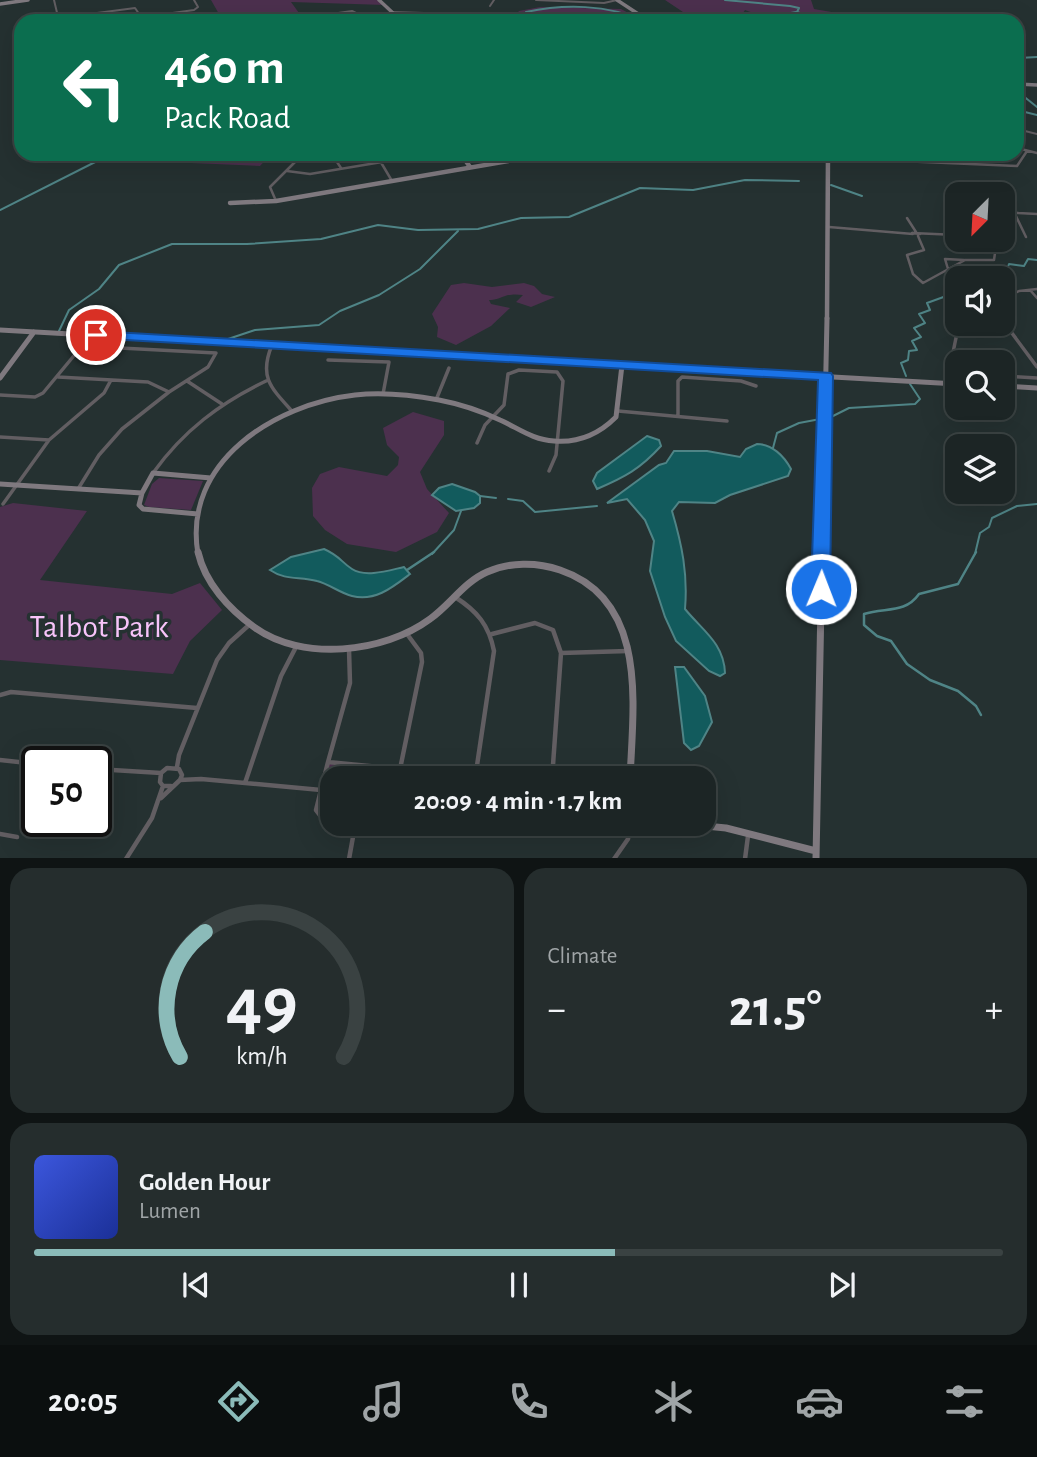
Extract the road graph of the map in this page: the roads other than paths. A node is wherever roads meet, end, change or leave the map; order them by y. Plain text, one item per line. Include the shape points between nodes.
1 (28, 0) edge
2 (194, 0) edge
3 (379, 0) edge
4 (494, 0) edge
5 (536, 0) edge
6 (617, 0) edge
7 (0, 4) edge
8 (490, 6) dead end
9 (392, 12) joint
10 (425, 12) joint
11 (96, 14) edge
12 (140, 14) edge
13 (168, 14) edge
14 (330, 14) edge
15 (358, 14) edge
16 (456, 14) joint
17 (467, 14) dead end
18 (638, 14) edge
19 (1024, 150) edge
20 (1027, 151) junction
21 (1037, 153) edge
22 (1024, 156) edge
23 (297, 161) edge
24 (336, 161) edge
25 (386, 161) edge
26 (466, 161) edge
27 (506, 161) edge
28 (828, 161) edge
29 (920, 161) edge
30 (1020, 161) edge
31 (380, 162) junction
32 (470, 167) junction
33 (341, 169) junction
34 (287, 172) junction
35 (392, 181) junction
36 (276, 201) junction
37 (230, 203) dead end
38 (1015, 213) edge
39 (1037, 214) edge
40 (1015, 215) edge
41 (907, 218) dead end
42 (829, 227) junction
43 (916, 234) junction
44 (945, 235) edge
45 (1026, 237) dead end
46 (995, 253) dead end
47 (965, 260) junction
48 (947, 266) edge
49 (954, 266) edge
50 (945, 271) edge
51 (1037, 289) edge
52 (1030, 290) junction
53 (1015, 293) edge
54 (1037, 298) edge
55 (0, 330) edge
56 (34, 332) junction
57 (1015, 335) edge
58 (272, 345) junction
59 (328, 360) dead end
60 (622, 365) junction
61 (1037, 367) edge
62 (449, 368) dead end
63 (825, 376) junction
64 (57, 377) junction
65 (1015, 377) edge
66 (0, 378) edge
67 (1037, 378) edge
68 (111, 380) junction
69 (187, 381) junction
70 (266, 381) junction
71 (945, 383) edge
72 (756, 386) dead end
73 (1015, 387) edge
74 (1037, 388) edge
75 (169, 392) junction
76 (383, 394) junction
77 (0, 396) edge
78 (436, 400) junction
79 (222, 404) junction
80 (291, 410) junction
81 (618, 411) junction
82 (678, 415) junction
83 (494, 417) junction
84 (727, 421) dead end
85 (0, 437) edge
86 (48, 440) junction
87 (556, 441) junction
88 (477, 443) dead end
89 (549, 471) dead end
90 (153, 473) junction
91 (211, 478) junction
92 (0, 484) edge
93 (15, 486) junction
94 (78, 489) junction
95 (142, 493) junction
96 (3, 504) dead end
97 (198, 514) junction
98 (453, 596) junction
99 (248, 625) junction
100 (406, 633) junction
101 (492, 634) junction
102 (296, 647) junction
103 (349, 649) junction
104 (630, 651) junction
105 (561, 653) junction
106 (0, 695) edge
107 (197, 708) junction
108 (0, 760) edge
109 (21, 762) edge
110 (328, 762) junction
111 (327, 766) edge
112 (369, 766) edge
113 (401, 766) edge
114 (477, 766) edge
115 (553, 766) edge
116 (630, 766) edge
117 (174, 767) junction
118 (112, 769) edge
119 (160, 776) junction
120 (181, 778) junction
121 (245, 783) junction
122 (163, 786) junction
123 (171, 786) junction
124 (320, 790) edge
125 (320, 794) edge
126 (160, 800) junction
127 (320, 815) edge
128 (716, 827) edge
129 (0, 834) edge
130 (748, 834) junction
131 (354, 836) edge
132 (629, 836) edge
133 (17, 837) dead end
134 (816, 855) edge
135 (127, 858) edge
136 (349, 858) edge
137 (615, 858) edge
138 (745, 858) edge

1 - 7 street
2 - 13 street via 198,8
3 - 9 street
4 - 8 street
5 - 6 street
6 - 18 street
9 - 10 street
10 - 16 street
11 - 12 street via 132,8
14 - 15 street
16 - 17 street
19 - 20 street
20 - 21 street
20 - 22 street
23 - 34 street
24 - 33 street
25 - 31 street
26 - 32 street
27 - 32 street
28 - 42 main road
29 - 30 street via 1013,166
31 - 33 street
31 - 35 street
32 - 35 street
33 - 34 street
34 - 36 street via 270,187
35 - 36 street
36 - 37 street
38 - 39 street
40 - 45 street
41 - 43 street
42 - 43 street
42 - 63 street
43 - 44 street
43 - 50 street via 924,250 907,255 916,279 923,283
46 - 47 street via 994,260
47 - 48 street via 945,260
47 - 49 street
51 - 52 street
52 - 53 street
52 - 54 street
55 - 56 street
56 - 58 street
56 - 66 street
57 - 61 street
58 - 60 street
58 - 70 street via 265,363
59 - 76 street via 389,362
60 - 63 street
60 - 81 street
62 - 78 street
63 - 71 street
63 - 134 street
64 - 68 street
64 - 69 street via 82,346 216,353 208,368
64 - 77 street via 35,397
65 - 67 street
68 - 75 street via 148,382
68 - 86 street via 104,393
69 - 75 street
69 - 79 street
70 - 79 street
70 - 80 street
72 - 82 street via 682,377 678,381
73 - 74 street
75 - 94 street via 122,429
76 - 78 street
76 - 80 street via 333,398
78 - 83 street
79 - 90 street via 190,426
80 - 91 street via 240,443
81 - 82 street
81 - 87 street via 597,435
82 - 84 street
83 - 87 street via 531,436
83 - 87 street via 504,405 508,374 513,370 557,372 563,381
83 - 88 street
85 - 86 street
86 - 93 street
87 - 89 street
90 - 91 street
90 - 95 street
91 - 97 street
92 - 93 street
93 - 94 street
93 - 96 street
94 - 95 street
95 - 97 street via 142,509
97 - 99 street via 195,540 202,567 216,594
98 - 100 street via 434,616
98 - 101 street via 486,621
98 - 104 street via 495,569 528,565 559,569 596,588 611,604
99 - 102 street
99 - 107 street via 217,660
100 - 103 street
100 - 113 street via 422,662
101 - 105 street via 522,624 542,624 553,630
101 - 114 street via 494,652
102 - 103 street
102 - 121 street
103 - 110 street via 349,683
104 - 105 street
104 - 116 street
105 - 115 street
106 - 107 street via 11,692
107 - 117 street
108 - 109 street
110 - 111 street
110 - 112 street
117 - 119 street
117 - 120 street
118 - 119 street
119 - 122 street
120 - 121 street
120 - 123 street
121 - 124 street
122 - 123 street
122 - 126 street
123 - 126 street
125 - 127 street via 316,810
126 - 135 street
128 - 130 street
129 - 133 street
130 - 134 street
130 - 138 street
131 - 136 street
132 - 137 street

